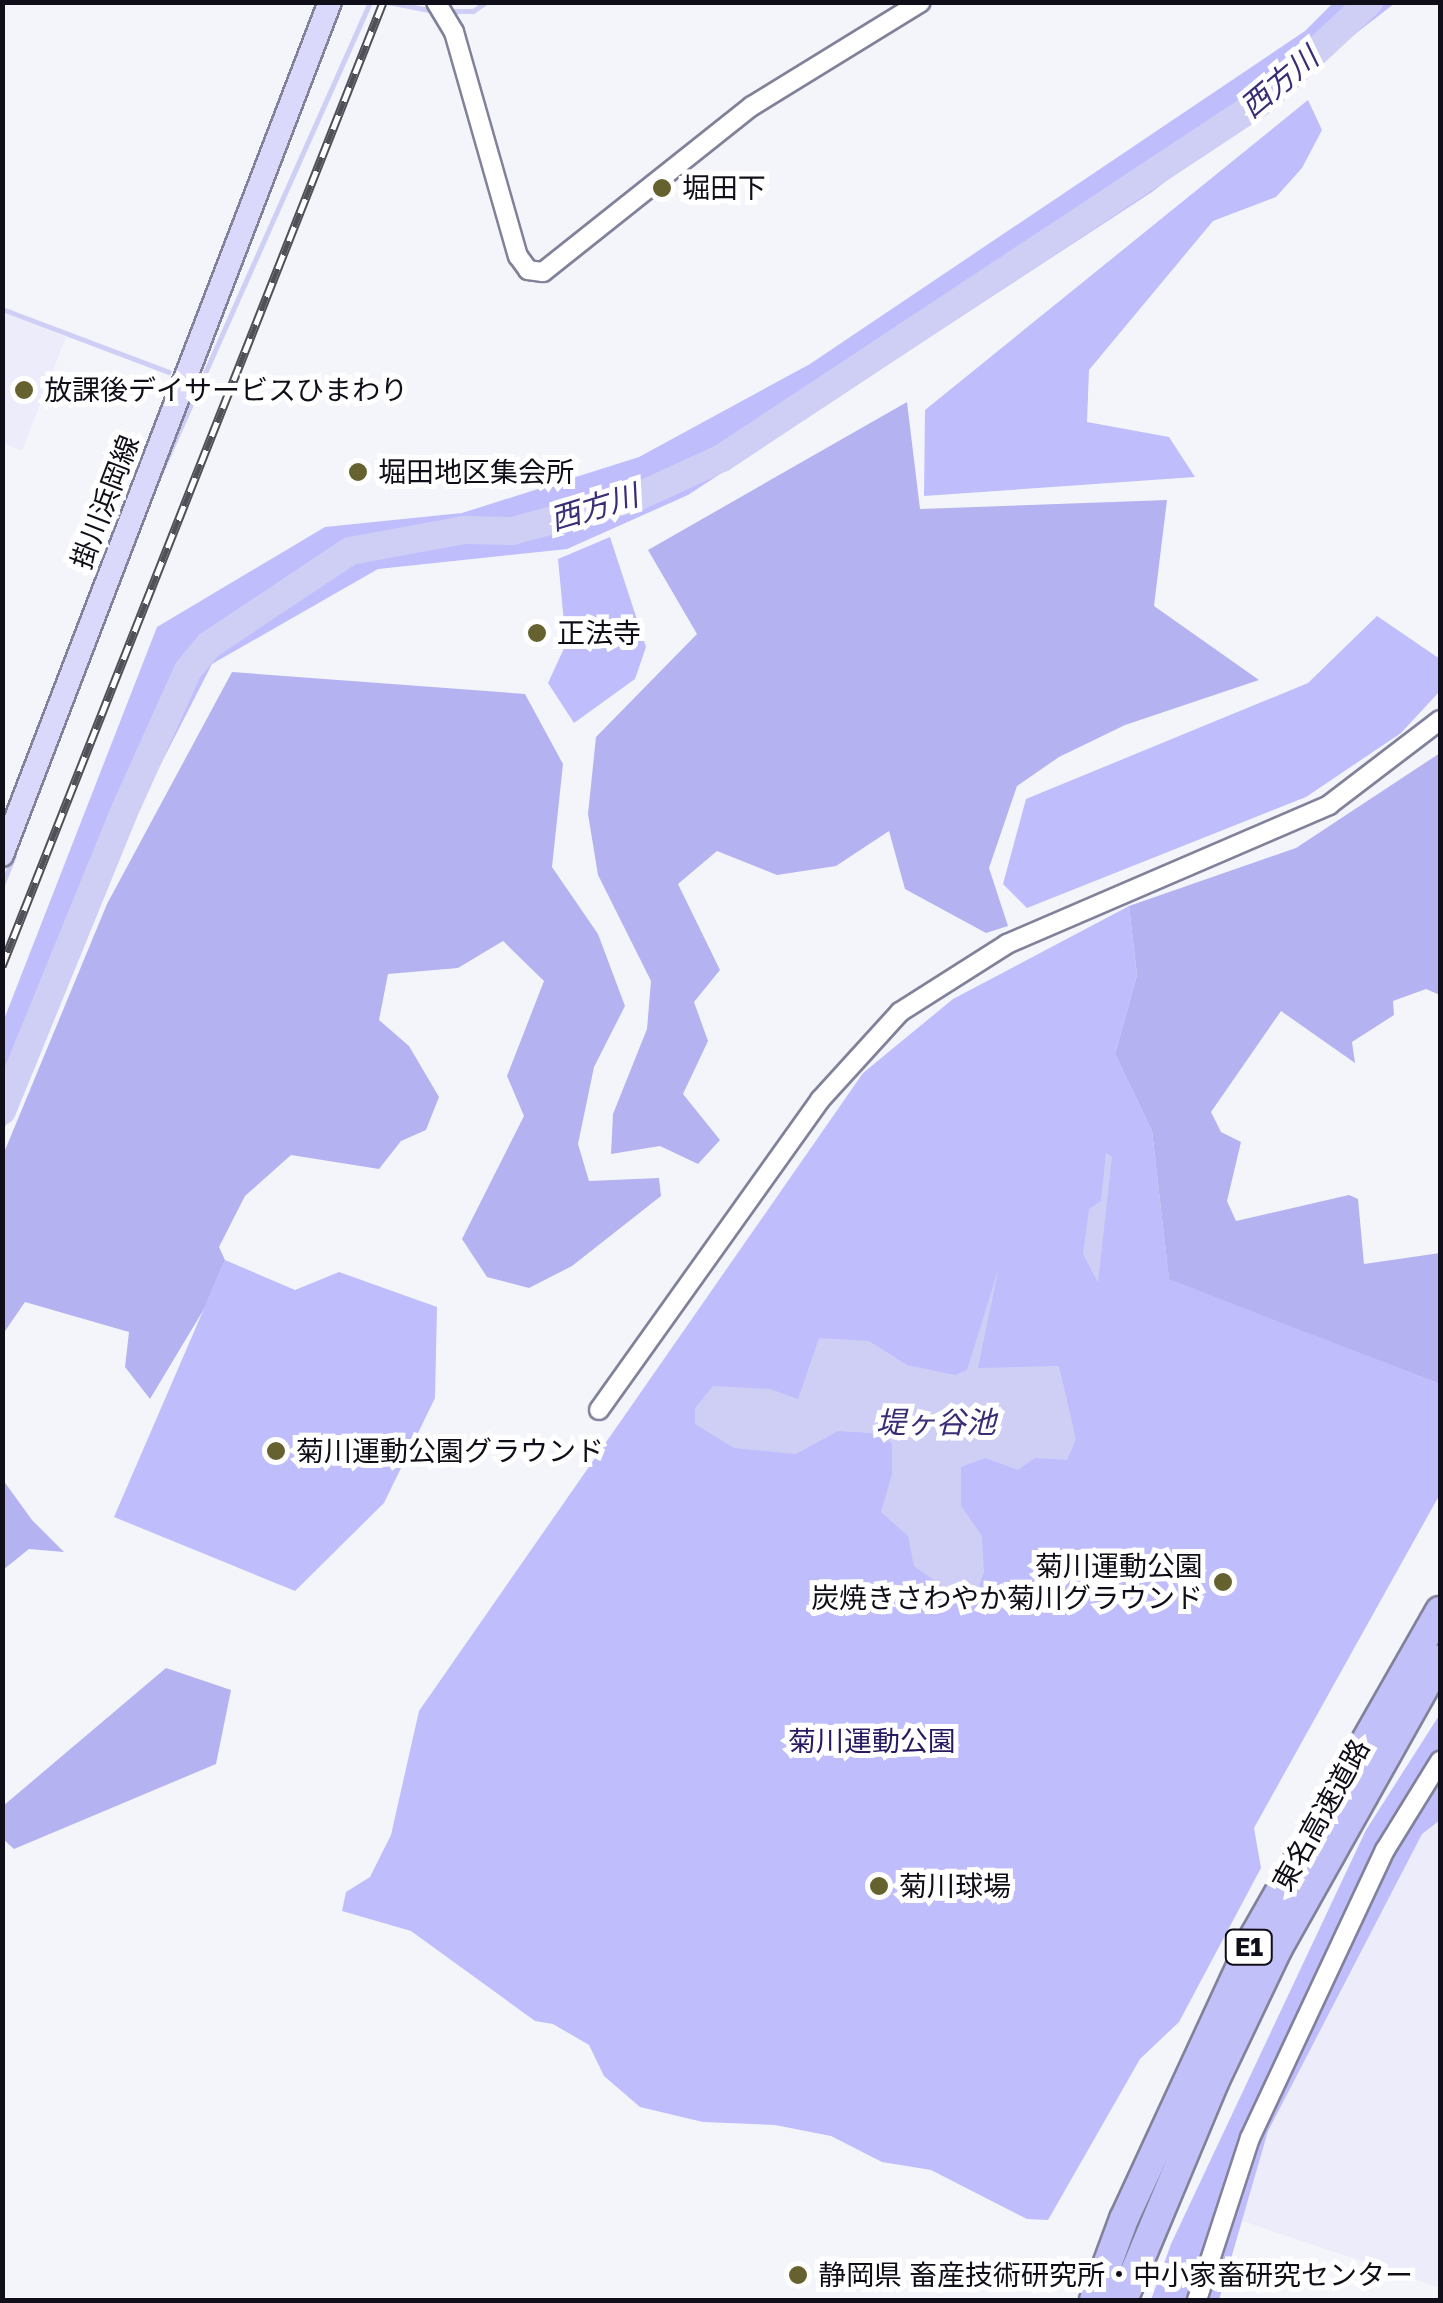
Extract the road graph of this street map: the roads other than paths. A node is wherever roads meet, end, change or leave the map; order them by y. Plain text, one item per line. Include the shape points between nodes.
1 (330, 2) edge
2 (921, 2) edge
3 (440, 8) edge
4 (1440, 720) edge
5 (2, 855) edge
6 (599, 1410) dead end
7 (1440, 1611) edge
8 (1440, 1659) edge
9 (1440, 1762) edge
10 (1433, 1789) edge
11 (1094, 2300) edge
12 (1123, 2300) edge
13 (1197, 2300) edge

1 - 5 main road, 掛川浜岡線
2 - 3 street via 752,106 543,272 528,270 518,256
4 - 6 street via 1328,805 1006,944 923,993 820,1100
7 - 11 highway, 東名高速道路 / E1 via 1255,1935 1124,2219
8 - 12 highway, 東名高速道路 / E1 via 1278,1948
9 - 10 street
10 - 13 street via 1384,1850 1250,2138

